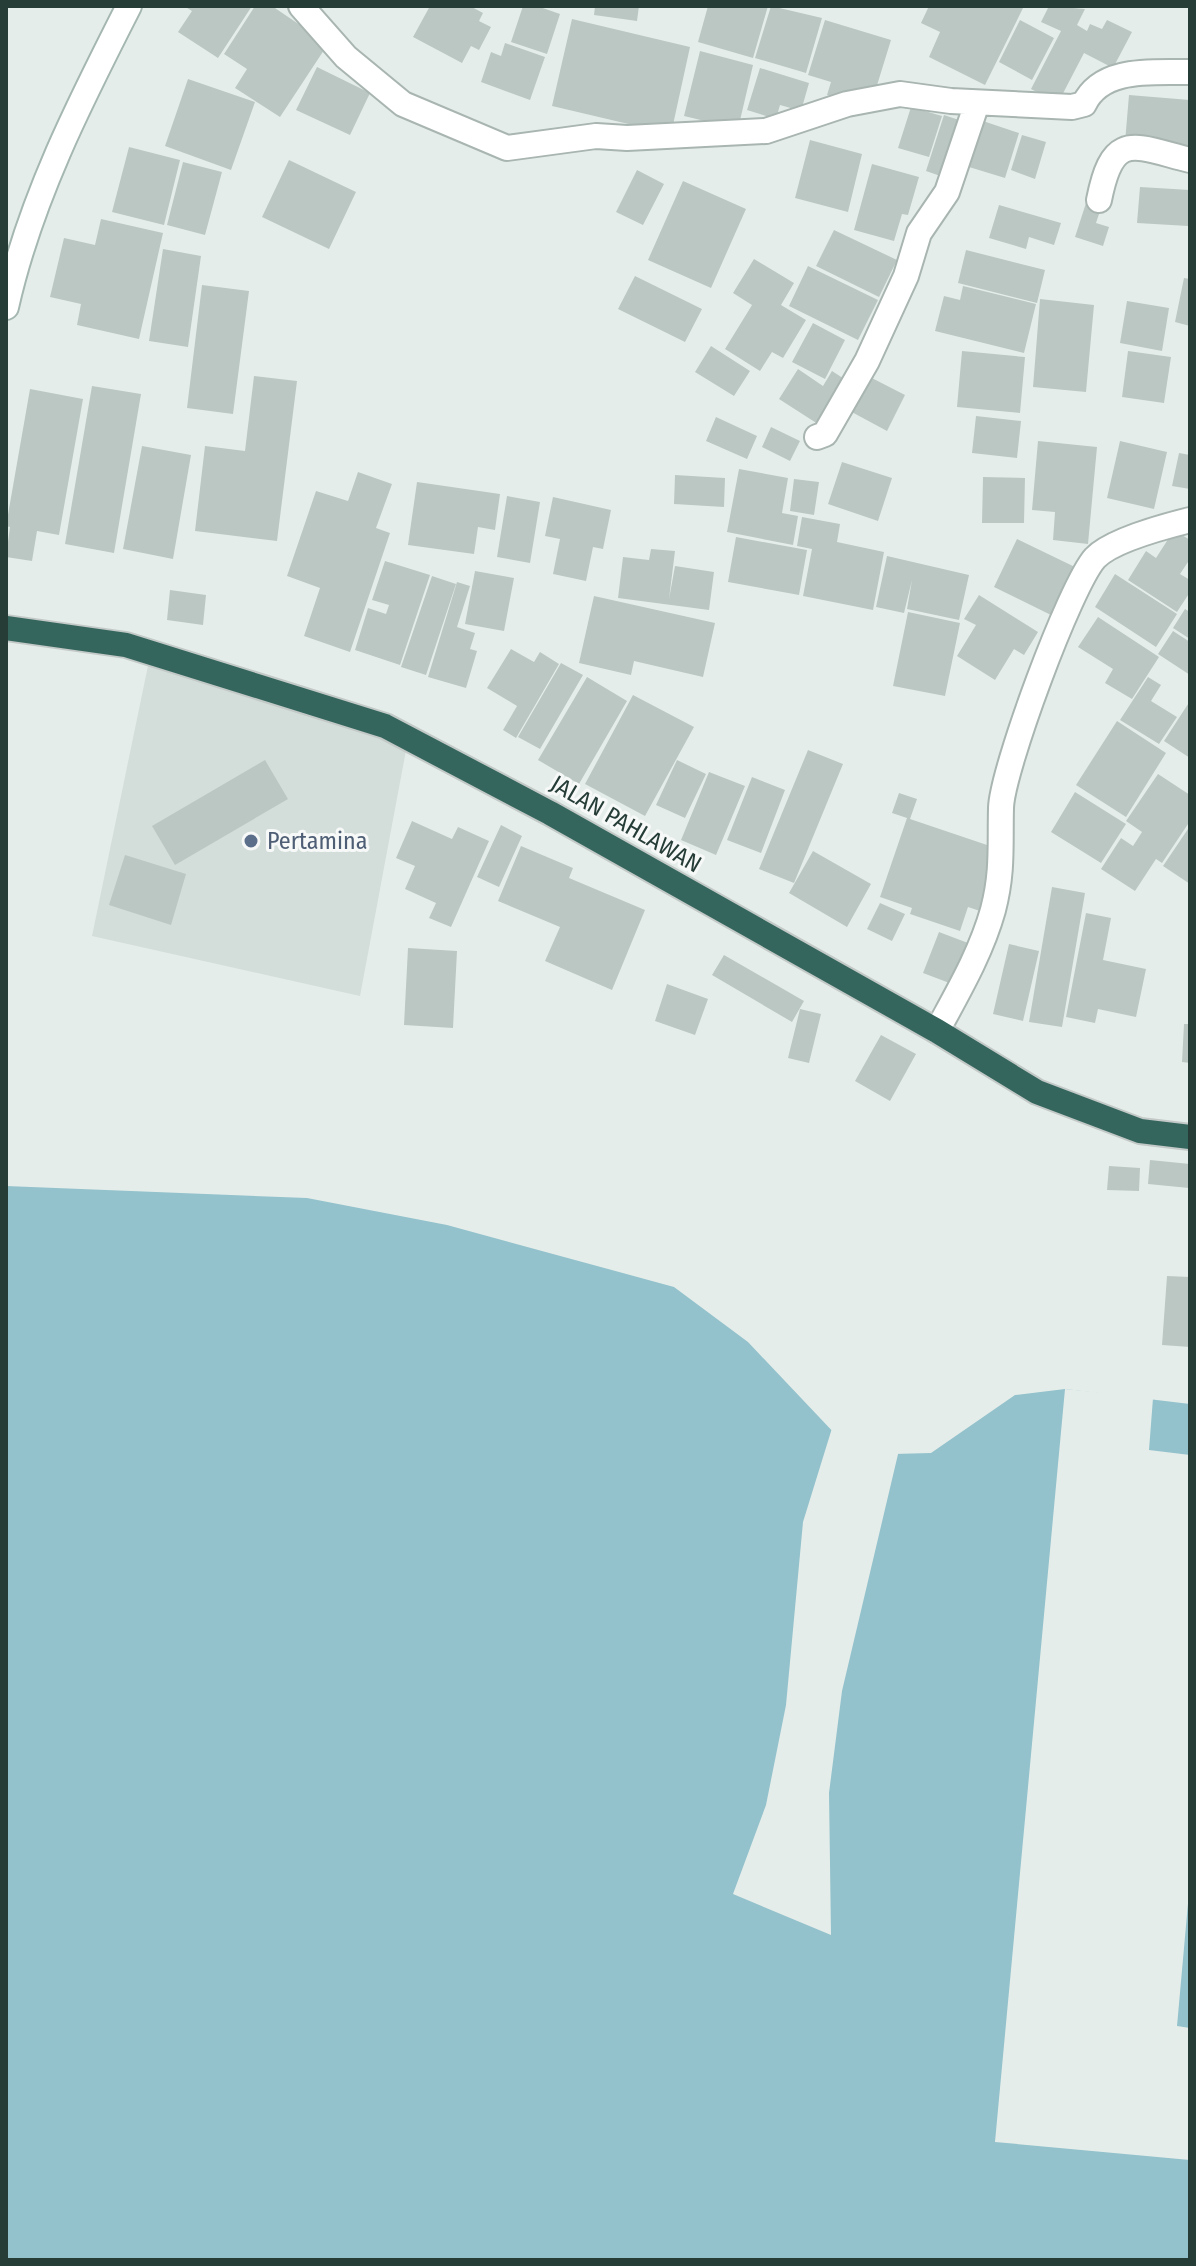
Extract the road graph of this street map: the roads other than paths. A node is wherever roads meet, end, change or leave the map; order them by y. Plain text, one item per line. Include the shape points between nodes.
1 (129, 6) edge
2 (301, 6) edge
3 (1190, 72) edge
4 (977, 103) junction
5 (1190, 160) edge
6 (1099, 200) dead end
7 (6, 307) edge
8 (817, 437) dead end
9 (1190, 520) edge
10 (6, 628) edge
11 (937, 1031) junction
12 (1190, 1137) edge

1 - 7 street via 34,209
2 - 4 street via 346,57 403,104 507,148 596,136 766,131 847,104 900,94
3 - 4 street via 1114,78 1091,90 1084,104 1072,107
4 - 8 street via 947,192 919,233 906,276 867,361 825,434
5 - 6 street via 1132,146 1116,152
9 - 11 street via 1106,549 1080,583 1013,760 1001,806 1002,871 993,911 981,947
10 - 11 highway, JALAN PAHLAWAN via 126,645 385,726 473,770
11 - 12 highway, JALAN PAHLAWAN via 1050,1098 1140,1131

